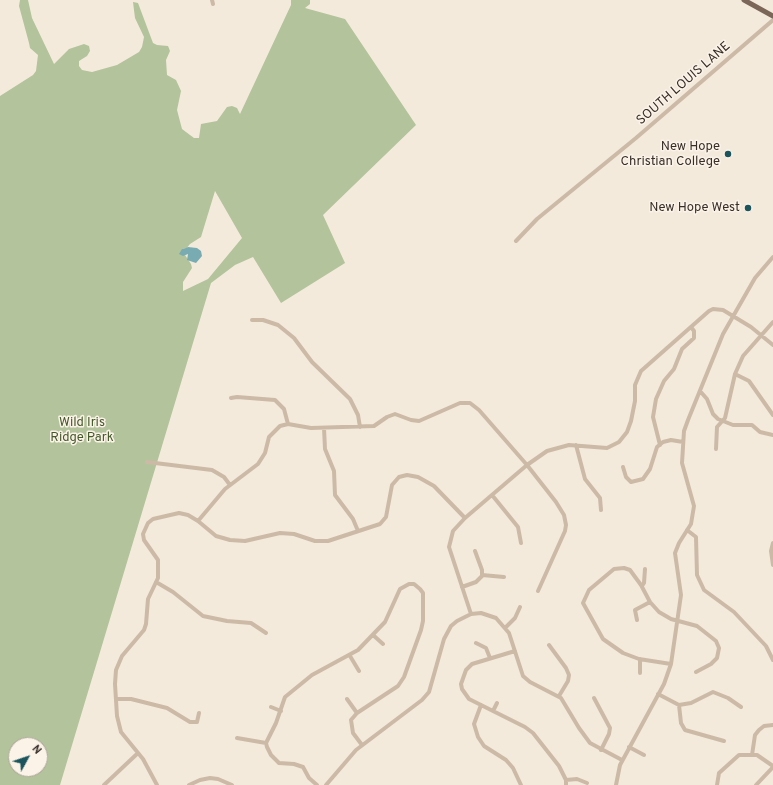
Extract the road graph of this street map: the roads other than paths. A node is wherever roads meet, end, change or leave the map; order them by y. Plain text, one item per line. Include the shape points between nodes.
1 (744, 0) edge
2 (773, 16) edge
3 (773, 20) edge
4 (516, 241) dead end
5 (773, 257) edge
6 (732, 316) junction
7 (252, 320) dead end
8 (773, 322) edge
9 (691, 327) junction
10 (761, 335) junction
11 (773, 345) edge
12 (735, 374) junction
13 (700, 391) junction
14 (231, 398) dead end
15 (773, 415) edge
16 (723, 421) junction
17 (288, 424) junction
18 (360, 427) junction
19 (324, 428) junction
20 (773, 435) edge
21 (683, 442) junction
22 (576, 445) junction
23 (660, 445) junction
24 (716, 449) dead end
25 (147, 462) dead end
26 (526, 465) junction
27 (623, 467) dead end
28 (230, 485) junction
29 (492, 495) junction
30 (601, 510) dead end
31 (465, 518) junction
32 (198, 521) junction
33 (686, 530) junction
34 (358, 531) junction
35 (521, 542) dead end
36 (773, 543) edge
37 (475, 551) dead end
38 (773, 566) edge
39 (645, 570) dead end
40 (482, 575) junction
41 (504, 577) dead end
42 (156, 582) junction
43 (642, 586) junction
44 (462, 587) junction
45 (538, 591) dead end
46 (650, 602) junction
47 (520, 607) dead end
48 (471, 614) junction
49 (637, 620) dead end
50 (678, 620) junction
51 (505, 628) junction
52 (266, 633) dead end
53 (373, 635) junction
54 (476, 643) dead end
55 (383, 644) dead end
56 (549, 644) dead end
57 (515, 651) junction
58 (350, 656) junction
59 (490, 658) junction
60 (640, 659) junction
61 (773, 660) edge
62 (671, 664) junction
63 (359, 671) dead end
64 (696, 672) dead end
65 (640, 673) dead end
66 (658, 694) junction
67 (559, 696) junction
68 (594, 698) dead end
69 (116, 699) junction
70 (347, 699) dead end
71 (498, 703) dead end
72 (481, 705) junction
73 (679, 705) junction
74 (271, 707) dead end
75 (741, 707) dead end
76 (281, 711) junction
77 (494, 711) junction
78 (199, 713) dead end
79 (357, 713) junction
80 (773, 725) edge
81 (237, 738) dead end
82 (724, 741) dead end
83 (266, 743) junction
84 (362, 745) junction
85 (629, 747) junction
86 (601, 750) junction
87 (138, 753) junction
88 (644, 755) dead end
89 (752, 755) junction
90 (622, 760) junction
91 (773, 766) edge
92 (566, 780) junction
93 (587, 783) dead end
94 (104, 785) edge
95 (157, 785) edge
96 (189, 785) edge
97 (232, 785) edge
98 (317, 785) edge
99 (326, 785) edge
100 (521, 785) edge
101 (566, 785) edge
102 (616, 785) edge
103 (717, 785) edge
104 (756, 785) edge

1 - 2 main road
3 - 4 street, SOUTH LOUIS LANE via 537,219
5 - 6 street via 755,278
6 - 9 street via 713,309
6 - 10 street
6 - 13 street
7 - 18 street via 263,320 278,325 294,338 312,362 350,399 358,415
8 - 10 street
9 - 22 street via 640,372 635,385 634,408 624,438 607,448
9 - 23 street via 694,330 694,338 682,349 674,369 664,381 656,399 653,417
10 - 11 street
10 - 12 street via 743,356
12 - 15 street via 750,381
12 - 16 street via 726,418
13 - 16 street via 707,399 713,414
13 - 21 street via 688,420
14 - 17 street via 275,400 284,409
16 - 20 street via 733,425 752,425 760,432
16 - 24 street via 717,427
17 - 19 street
17 - 28 street via 278,427 270,435 265,453 258,464
18 - 19 street
18 - 26 street via 375,425 395,414 419,421 460,403 470,404 479,410
19 - 34 street via 325,449 334,471 334,494 353,519
21 - 23 street via 671,440
21 - 33 street via 684,475 694,506 691,524
22 - 26 street via 547,451
22 - 30 street via 585,479 600,498
23 - 27 street via 643,479 631,482 626,477
25 - 28 street via 212,470 224,477
26 - 29 street
26 - 45 street via 559,506 566,525
28 - 32 street
29 - 31 street
29 - 35 street via 518,527
31 - 34 street via 434,486 418,477 404,475 392,485 383,521 374,527
31 - 44 street via 453,531 449,543
32 - 34 street via 216,536 235,541 280,533 325,542
32 - 42 street via 179,513 168,514 148,523 143,534 144,540 158,560 159,572
33 - 50 street via 675,553 681,586
33 - 61 street via 696,537 697,575 704,590 734,612 766,646
36 - 38 street
37 - 40 street
39 - 43 street
40 - 41 street
40 - 44 street via 476,582
42 - 52 street via 203,616 251,623
42 - 69 street via 148,599 144,630 122,656 116,670
43 - 46 street
43 - 60 street via 630,570 614,569 589,590 584,603 603,639 622,653
44 - 48 street
46 - 49 street via 635,610
46 - 50 street via 659,612
47 - 51 street
48 - 51 street via 481,613 496,618
48 - 84 street via 457,621 446,633 429,692
50 - 62 street
50 - 64 street via 697,626 718,644 715,661
51 - 57 street via 512,639
53 - 55 street
53 - 58 street
53 - 79 street via 389,616 400,589 409,584 414,584 420,589 423,621 404,677 393,690
54 - 59 street via 486,648
56 - 67 street via 569,675
57 - 59 street
57 - 67 street via 523,676
58 - 63 street
58 - 76 street via 318,672 290,691 285,697
59 - 72 street via 472,664 466,670 462,684 464,694
60 - 62 street
60 - 65 street
62 - 66 street
66 - 73 street
66 - 85 street
67 - 86 street via 566,703 585,737
68 - 86 street via 610,728
69 - 78 street via 130,698 167,708 190,722 197,722
69 - 87 street via 121,732
70 - 79 street
71 - 77 street
72 - 77 street
72 - 100 street via 474,724 478,737 484,746 506,760
73 - 75 street via 691,703 713,692
73 - 82 street via 681,723 686,730
74 - 76 street
76 - 83 street
77 - 92 street via 525,726 533,733 559,766
79 - 84 street via 350,724
80 - 89 street via 759,730 755,735
81 - 83 street
83 - 98 street via 275,760 302,767
84 - 99 street
85 - 88 street
85 - 90 street
86 - 90 street
87 - 94 street
87 - 95 street
89 - 91 street via 764,759
89 - 103 street via 739,755 729,762 719,772
90 - 102 street
91 - 104 street
92 - 93 street via 577,779
92 - 101 street
96 - 97 street via 210,778

